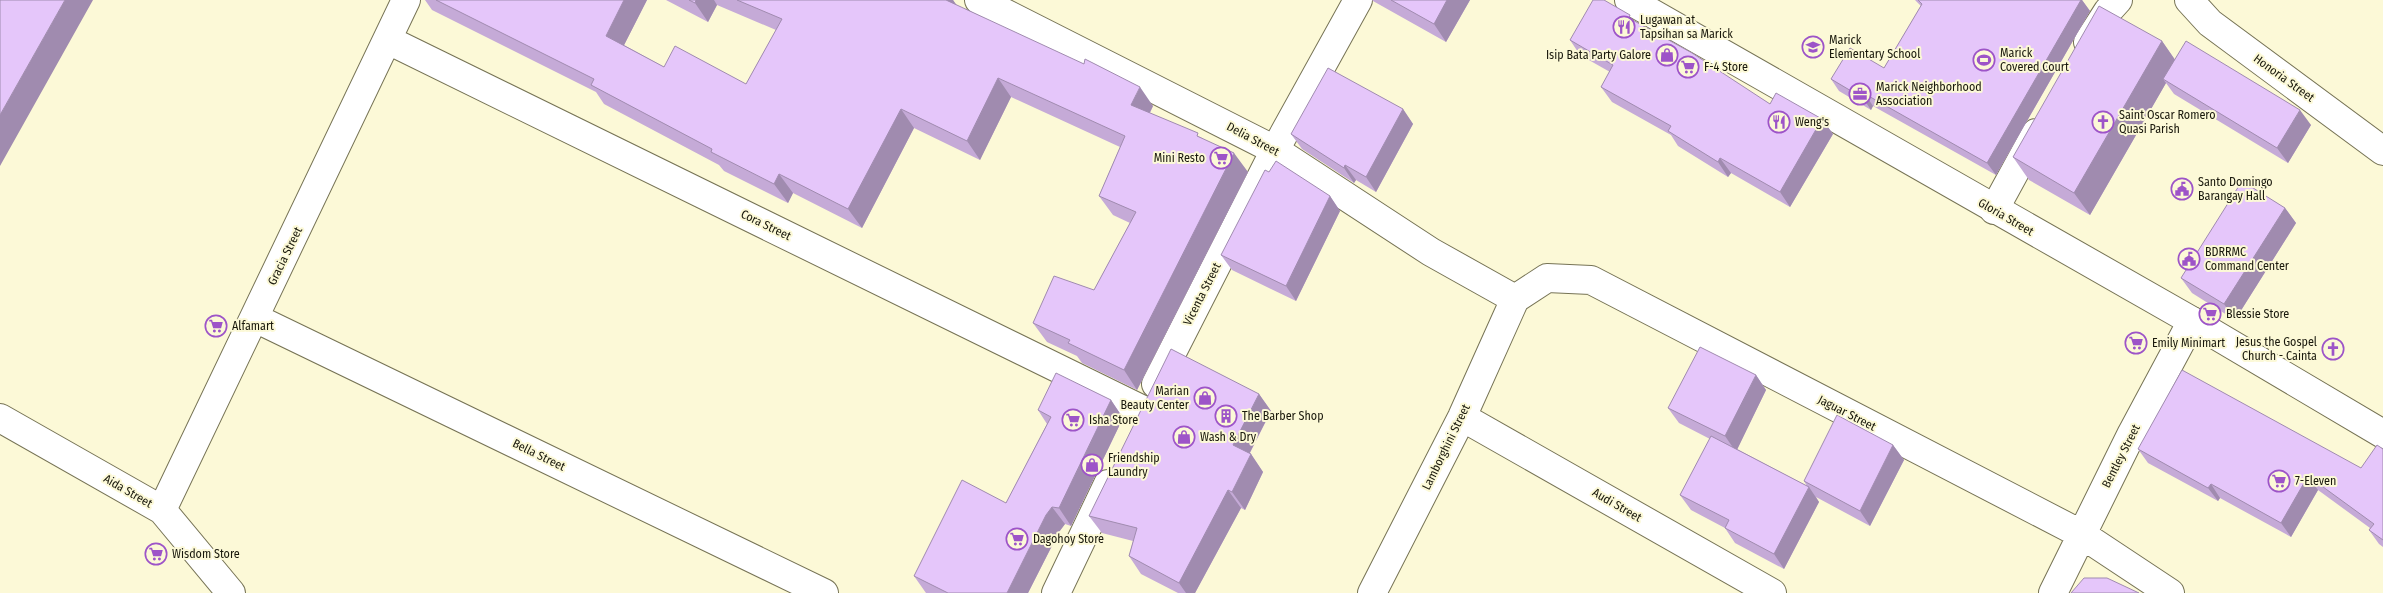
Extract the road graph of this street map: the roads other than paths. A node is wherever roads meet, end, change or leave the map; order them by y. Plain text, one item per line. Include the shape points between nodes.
1 (406, 0) edge
2 (979, 0) edge
3 (1358, 0) edge
4 (1629, 0) edge
5 (2118, 0) edge
6 (2189, 0) edge
7 (388, 40) junction
8 (2078, 60) edge
9 (2049, 109) edge
10 (1275, 150) junction
11 (2383, 151) edge
12 (1994, 210) junction
13 (1515, 299) junction
14 (255, 318) junction
15 (2192, 321) junction
16 (1143, 410) junction
17 (1462, 416) junction
18 (0, 418) edge
19 (2383, 434) edge
20 (1130, 436) edge
21 (1118, 462) edge
22 (162, 510) junction
23 (2081, 534) junction
24 (232, 593) edge
25 (824, 593) edge
26 (1056, 593) edge
27 (1372, 593) edge
28 (1772, 593) edge
29 (2053, 593) edge
30 (2170, 593) edge

1 - 7 street, Gracia Street
2 - 10 street, Delia Street
3 - 10 street, Vicenta Street
4 - 12 street, Gloria Street
5 - 8 street via 2108,10
6 - 11 street, Honoria Street via 2210,23
7 - 14 street, Gracia Street
7 - 16 street, Cora Street
9 - 12 street
10 - 13 street, Delia Street via 1431,252
10 - 16 street, Vicenta Street
12 - 15 street, Gloria Street
13 - 17 street, Lamborghini Street
13 - 23 street, Jaguar Street via 1547,278 1591,280
14 - 22 street, Gracia Street
14 - 25 street, Bella Street
15 - 19 street, Gloria Street
15 - 23 street, Bentley Street
16 - 20 street, Vicenta Street
17 - 27 street, Lamborghini Street
17 - 28 street, Audi Street
18 - 22 street, Aida Street
21 - 26 street
22 - 24 street, Aida Street
23 - 29 street, Bentley Street
23 - 30 street, Jaguar Street

